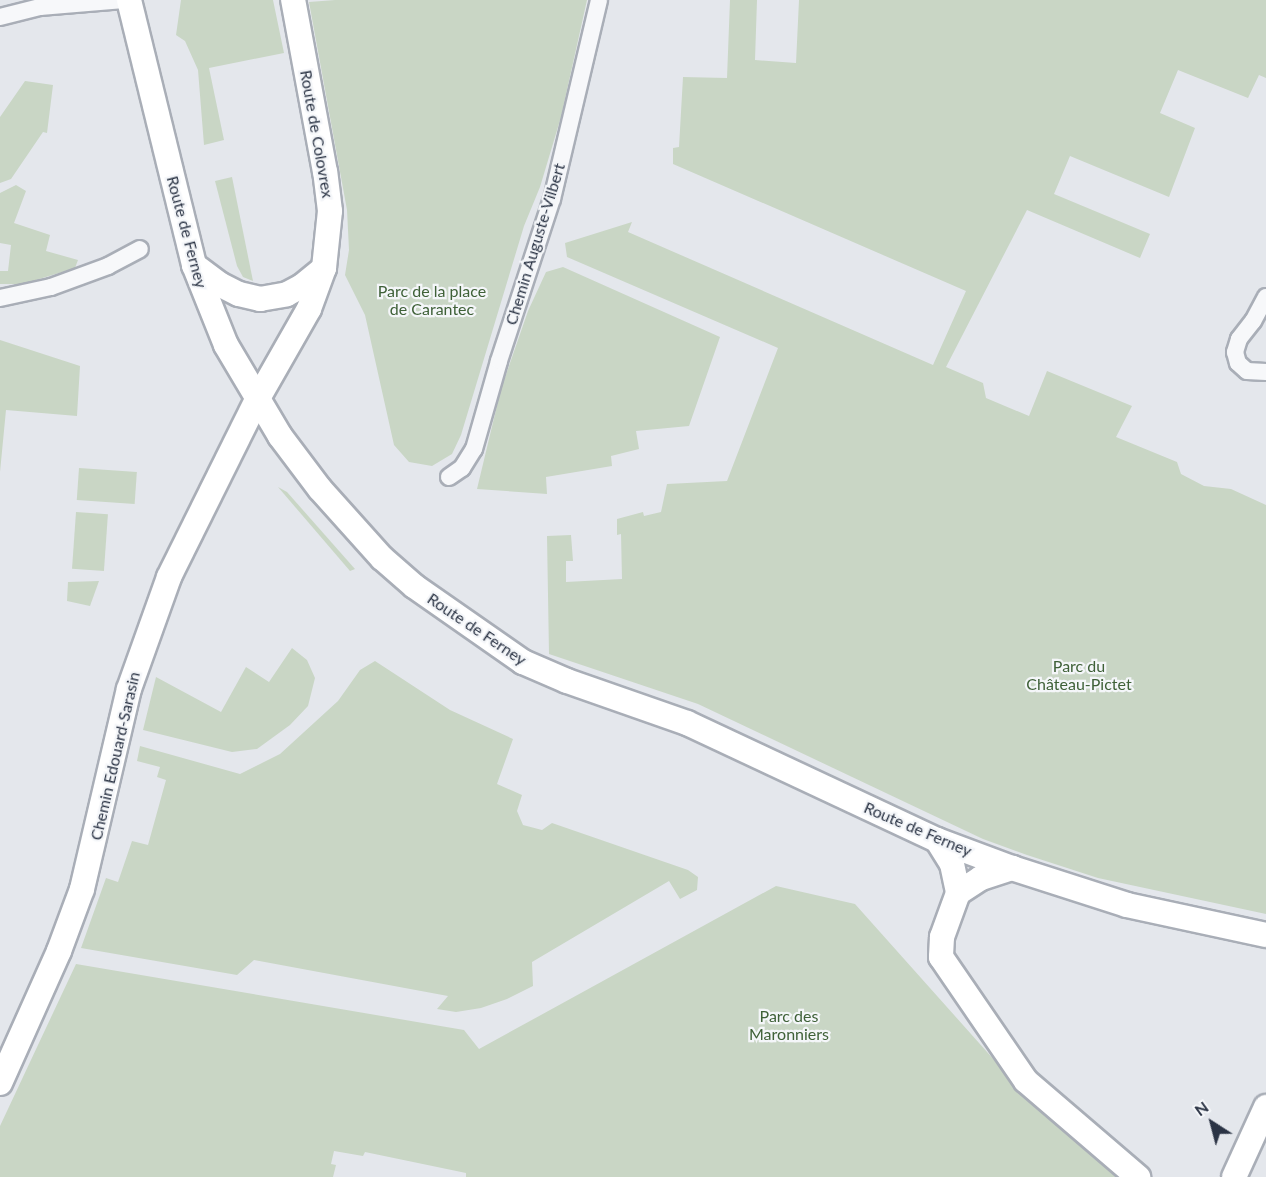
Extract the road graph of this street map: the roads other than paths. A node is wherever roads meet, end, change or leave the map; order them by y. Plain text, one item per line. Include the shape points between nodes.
1 (124, 0) edge
2 (129, 0) edge
3 (293, 0) edge
4 (599, 0) edge
5 (0, 17) edge
6 (140, 249) dead end
7 (194, 265) junction
8 (324, 268) junction
9 (1266, 297) edge
10 (0, 298) edge
11 (1266, 372) edge
12 (257, 400) junction
13 (449, 477) dead end
14 (938, 840) junction
15 (1012, 868) junction
16 (958, 893) junction
17 (1266, 935) edge
18 (0, 1083) edge
19 (1266, 1107) edge
20 (1138, 1177) edge
21 (1234, 1177) edge

1 - 5 street via 40,7
2 - 7 street, Route de Ferney
3 - 8 street, Route de Colovrex via 329,201
4 - 13 street, Chemin Auguste-Vilbert via 552,199 474,449 462,468
6 - 10 street via 108,266 51,287
7 - 8 street via 239,294 260,299 286,294
7 - 12 street, Route de Ferney via 221,335
8 - 12 street, Route de Colovrex via 309,309
9 - 11 street via 1235,352 1238,363 1247,371
12 - 14 street, Route de Ferney via 320,489 382,558 442,608 508,654 567,681 687,723
12 - 18 street, Chemin Edouard-Sarasin via 194,524 156,611 129,688 82,889
14 - 15 street, Route de Ferney
14 - 16 street via 952,864
15 - 16 street via 981,878
15 - 17 street, Route de Ferney via 1157,913
16 - 20 street via 942,937 940,957 1026,1081
19 - 21 street

